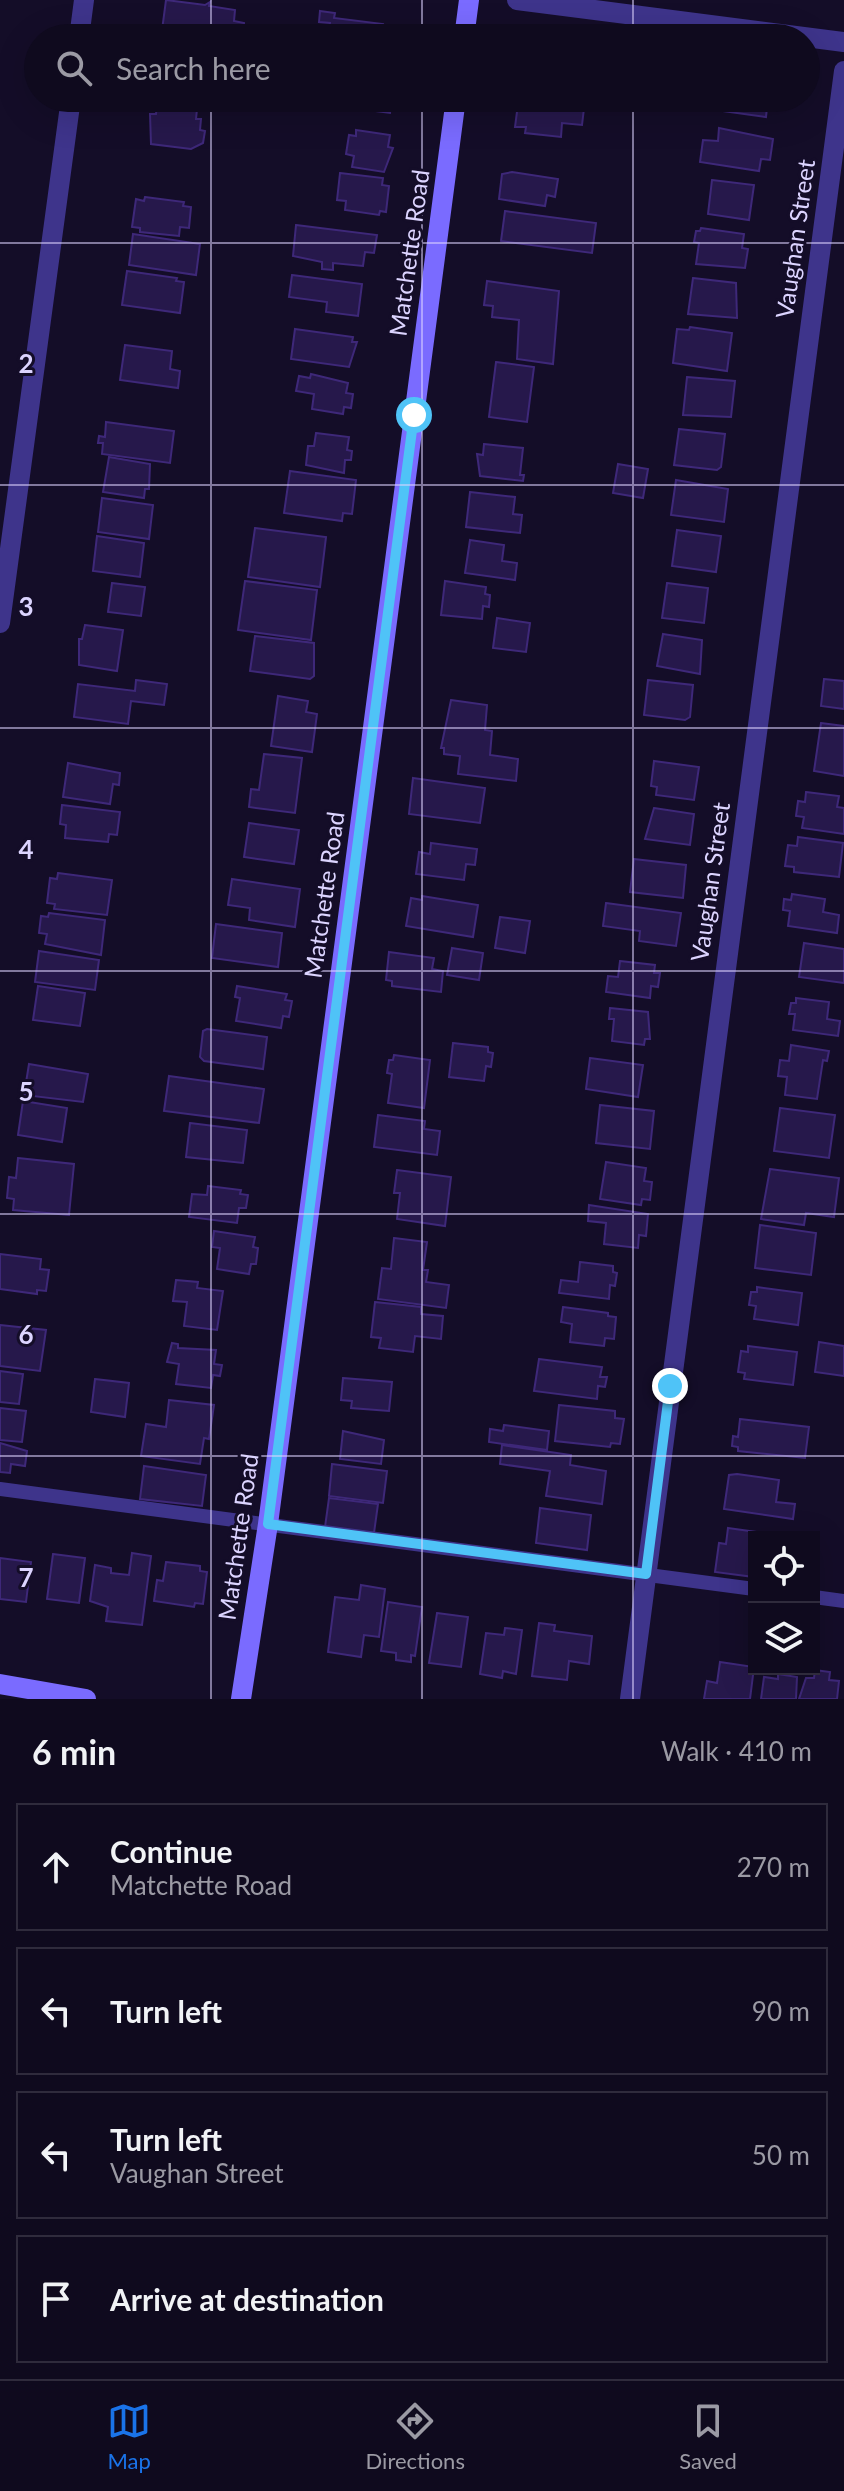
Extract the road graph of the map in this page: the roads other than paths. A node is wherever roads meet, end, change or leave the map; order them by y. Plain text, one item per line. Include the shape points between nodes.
1 (84, 0) edge
2 (469, 0) edge
3 (517, 0) edge
4 (81, 24) edge
5 (466, 24) edge
6 (704, 24) edge
7 (820, 39) edge
8 (844, 42) edge
9 (844, 71) edge
10 (69, 112) edge
11 (454, 112) edge
12 (0, 623) edge
13 (0, 1489) edge
14 (268, 1524) junction
15 (646, 1574) junction
16 (748, 1588) edge
17 (820, 1598) edge
18 (844, 1601) edge
19 (0, 1684) edge
20 (86, 1699) edge
21 (241, 1699) edge
22 (630, 1699) edge

1 - 4 street
2 - 5 main road
3 - 6 street
7 - 8 street
9 - 15 street, Vaughan Street
10 - 12 street
11 - 14 main road, Matchette Road
13 - 14 lane
14 - 15 lane
14 - 21 main road, Matchette Road
15 - 16 lane
15 - 22 street, Vaughan Street
17 - 18 lane
19 - 20 main road

